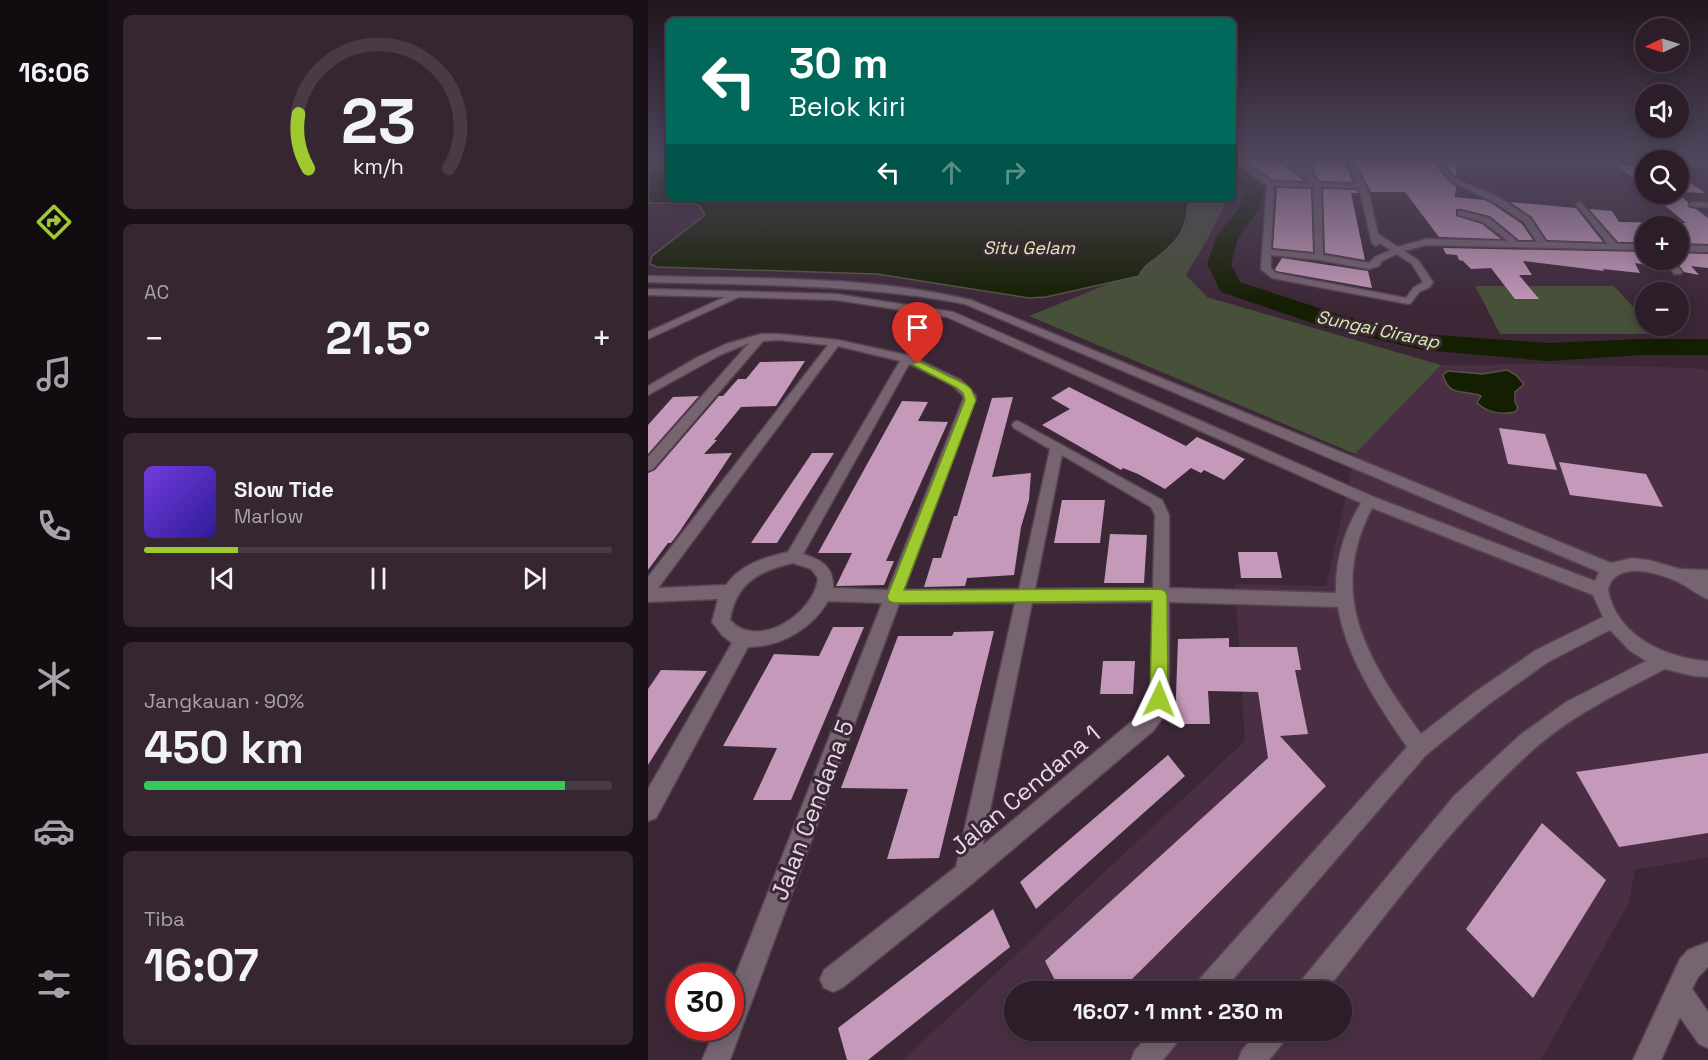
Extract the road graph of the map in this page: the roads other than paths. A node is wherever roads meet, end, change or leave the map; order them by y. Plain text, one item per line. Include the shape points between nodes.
1 (1270, 207) edge
2 (1318, 207) edge
3 (1367, 207) edge
4 (1508, 207) edge
5 (1583, 207) edge
6 (1461, 213) dead end
7 (1374, 235) junction
8 (1515, 243) junction
9 (1543, 244) junction
10 (1614, 246) junction
11 (1635, 247) edge
12 (1689, 248) edge
13 (1708, 249) edge
14 (1395, 250) junction
15 (1268, 252) junction
16 (1319, 257) junction
17 (1378, 259) junction
18 (648, 279) edge
19 (754, 284) junction
20 (740, 293) junction
21 (651, 295) edge
22 (648, 336) edge
23 (761, 337) junction
24 (834, 344) junction
25 (907, 358) junction
26 (648, 391) edge
27 (1018, 425) dead end
28 (1057, 447) junction
29 (648, 466) edge
30 (1369, 501) junction
31 (793, 557) junction
32 (1611, 570) junction
33 (1680, 575) junction
34 (1708, 576) edge
35 (648, 589) edge
36 (1599, 590) junction
37 (728, 592) junction
38 (1708, 592) edge
39 (825, 594) junction
40 (648, 595) edge
41 (1160, 595) junction
42 (1026, 596) junction
43 (894, 597) junction
44 (1345, 600) junction
45 (1612, 621) junction
46 (743, 639) junction
47 (1664, 660) junction
48 (1708, 669) edge
49 (1419, 748) junction
50 (648, 810) edge
51 (966, 874) junction
52 (1708, 954) edge
53 (833, 979) dead end
54 (1215, 981) edge
55 (1317, 981) edge
56 (744, 989) edge
57 (1678, 991) junction
58 (1708, 1035) edge
59 (724, 1041) edge
60 (1161, 1041) edge
61 (1267, 1041) edge
62 (716, 1060) edge
63 (1145, 1060) edge
64 (1252, 1060) edge
65 (1647, 1060) edge

1 - 15 street
2 - 16 street
3 - 7 street
4 - 9 street via 1527,220
5 - 10 street
6 - 8 street via 1486,220
7 - 14 street
7 - 17 street
8 - 9 street
8 - 14 street via 1426,242
9 - 10 street
10 - 11 street
12 - 13 street
14 - 15 street via 1415,262 1428,282 1408,301 1275,276 1267,270
14 - 17 street
15 - 16 street
16 - 17 street via 1369,266
18 - 19 street
19 - 20 street
19 - 32 street via 846,286 968,302
20 - 21 street
20 - 22 street
20 - 30 street via 836,297 949,314
23 - 24 street
23 - 26 street via 729,347
23 - 29 street
24 - 25 street
24 - 35 street
25 - 31 street
25 - 43 street, Jalan Cendana 5 via 961,386 970,400
27 - 28 street
28 - 41 street, Jalan Cendana 1 via 1146,497 1160,509
28 - 42 street
30 - 36 street
30 - 44 street via 1348,548
31 - 37 street via 758,567
31 - 39 street via 821,566 827,579
32 - 33 street via 1630,564
32 - 36 street
33 - 34 street
33 - 38 street
36 - 45 street
37 - 40 street
37 - 46 street via 721,621 729,633
39 - 43 street
39 - 46 street via 806,618 790,628 775,635
41 - 42 street
41 - 44 street
41 - 51 street, Jalan Cendana 1 via 1160,690 1156,713
42 - 43 street
42 - 51 street
43 - 56 street, Jalan Cendana 5
44 - 49 street via 1370,669
45 - 47 street via 1626,636
45 - 49 street via 1542,656
46 - 50 street
47 - 48 street via 1692,669
47 - 55 street via 1573,708 1527,742 1462,804
49 - 54 street
51 - 53 street, Jalan Cendana 1
52 - 57 street via 1697,959
57 - 58 street
57 - 65 street
59 - 62 street, Jalan Cendana 5
60 - 63 street
61 - 64 street

